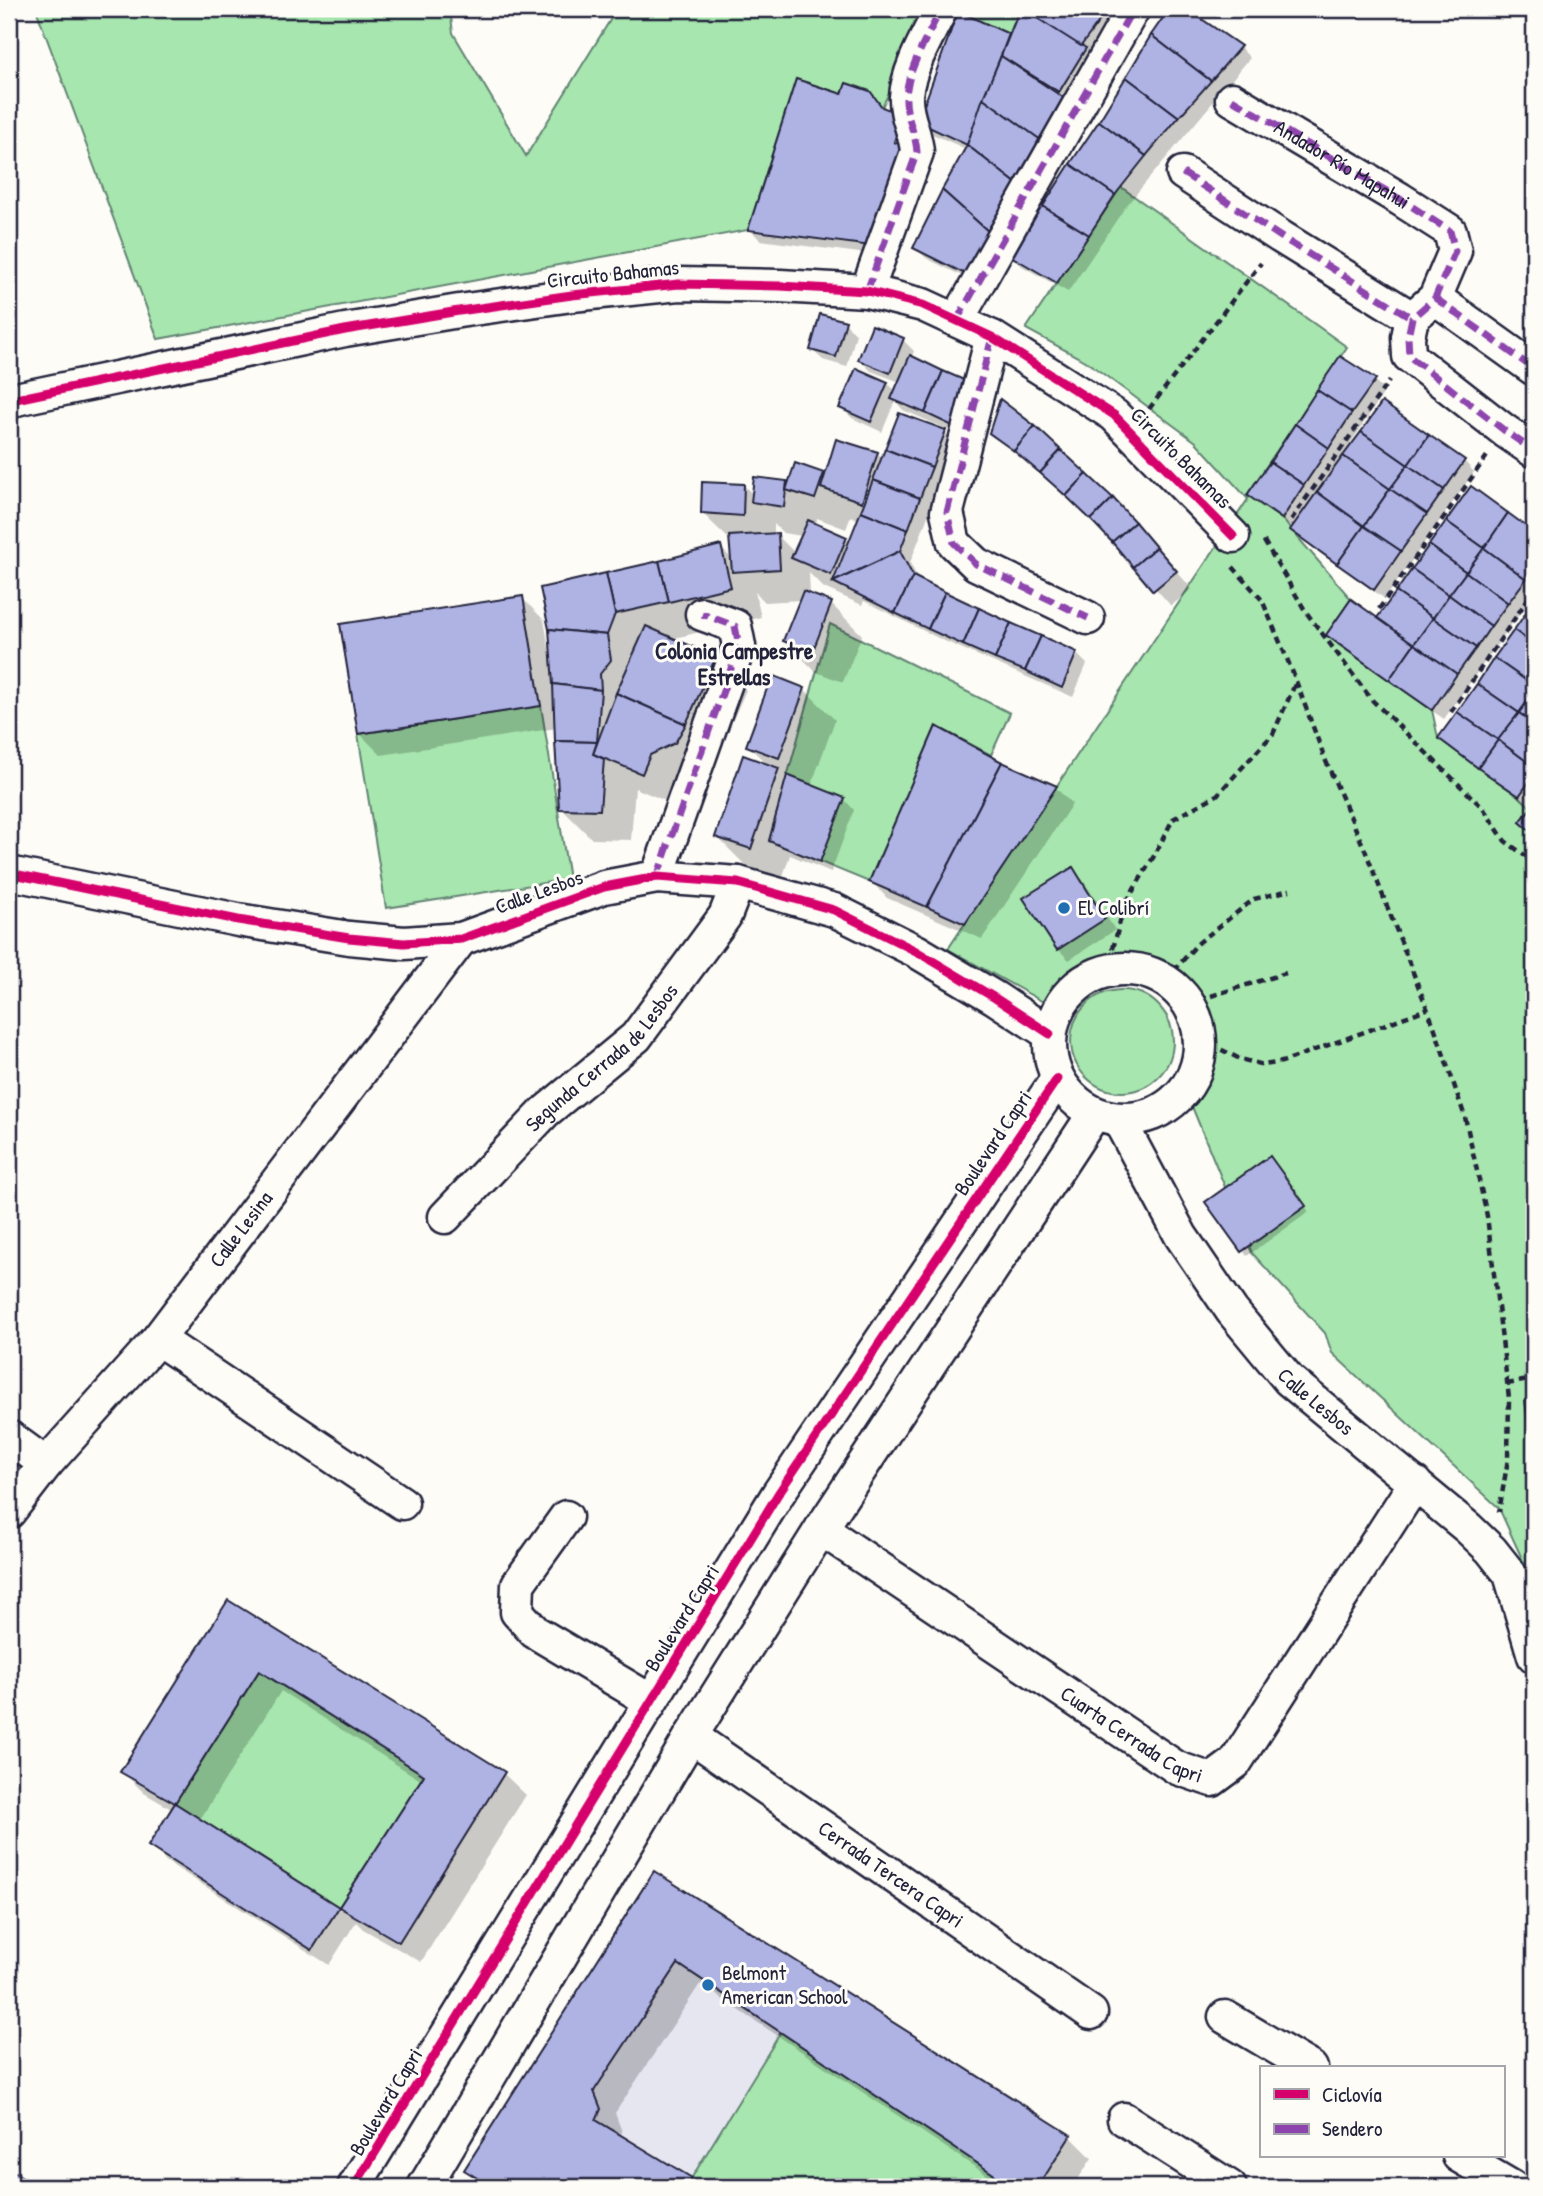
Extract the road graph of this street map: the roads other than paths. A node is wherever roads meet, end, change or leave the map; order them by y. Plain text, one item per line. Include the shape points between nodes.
1 (941, 9) edge
2 (1133, 9) edge
3 (1233, 99) dead end
4 (1183, 173) dead end
5 (867, 291) junction
6 (1423, 308) junction
7 (957, 320) junction
8 (992, 337) junction
9 (1534, 369) edge
10 (11, 395) edge
11 (1534, 451) edge
12 (1233, 536) road end
13 (702, 614) dead end
14 (1088, 618) dead end
15 (9, 873) edge
16 (657, 877) junction
17 (738, 883) junction
18 (461, 939) junction
19 (1050, 1034) junction
20 (1057, 1079) junction
21 (1106, 1117) junction
22 (445, 1217) dead end
23 (158, 1339) junction
24 (9, 1437) edge
25 (46, 1464) junction
26 (1415, 1483) junction
27 (402, 1503) dead end
28 (9, 1512) edge
29 (566, 1517) dead end
30 (821, 1529) junction
31 (1534, 1656) edge
32 (651, 1701) junction
33 (691, 1736) junction
34 (1091, 2013) dead end
35 (1225, 2017) dead end
36 (1308, 2066) edge
37 (1124, 2119) dead end
38 (1462, 2158) edge
39 (354, 2187) edge
40 (424, 2187) edge
41 (1230, 2187) edge
42 (1512, 2187) edge

1 - 5 street via 914,67 906,97 917,152
2 - 7 street
3 - 6 street, Andador Río Mapahui via 1450,231 1455,251
4 - 6 street via 1281,237
5 - 7 street, Circuito Bahamas via 923,305
5 - 10 street, Circuito Bahamas via 679,284 572,295 345,330
6 - 9 street
6 - 11 street via 1408,337 1409,356
7 - 8 street, Circuito Bahamas
8 - 12 street, Circuito Bahamas via 1114,415
8 - 14 street via 947,512 954,543 976,564
13 - 16 street via 734,625 739,646
15 - 18 street, Calle Lesbos via 349,939 404,943
16 - 17 street, Calle Lesbos
16 - 18 street, Calle Lesbos via 604,887
17 - 19 street, Calle Lesbos via 834,910 916,950
17 - 22 street, Segunda Cerrada de Lesbos via 725,916 636,1037 545,1112
18 - 23 street, Calle Lesina
19 - 20 street via 1050,1057
19 - 21 street via 1057,1010 1072,990 1093,975 1117,969 1142,971 1166,980 1185,997 1202,1044 1186,1091 1167,1108 1144,1118
20 - 21 street via 1073,1099
20 - 32 street, Boulevard Capri via 778,1494
21 - 26 street, Calle Lesbos via 1231,1311 1289,1380
21 - 30 street
23 - 25 street, Calle Lesina
23 - 27 street
24 - 25 street
25 - 28 street, Calle Lesina
26 - 30 street, Cuarta Cerrada Capri via 1235,1763 1212,1780 1177,1769
26 - 31 street, Calle Lesbos via 1491,1550 1510,1574
29 - 32 street via 518,1584 517,1612 535,1632
30 - 33 street
32 - 39 street, Boulevard Capri
33 - 34 street, Cerrada Tercera Capri
33 - 40 street
35 - 36 street
37 - 41 street
38 - 42 street

